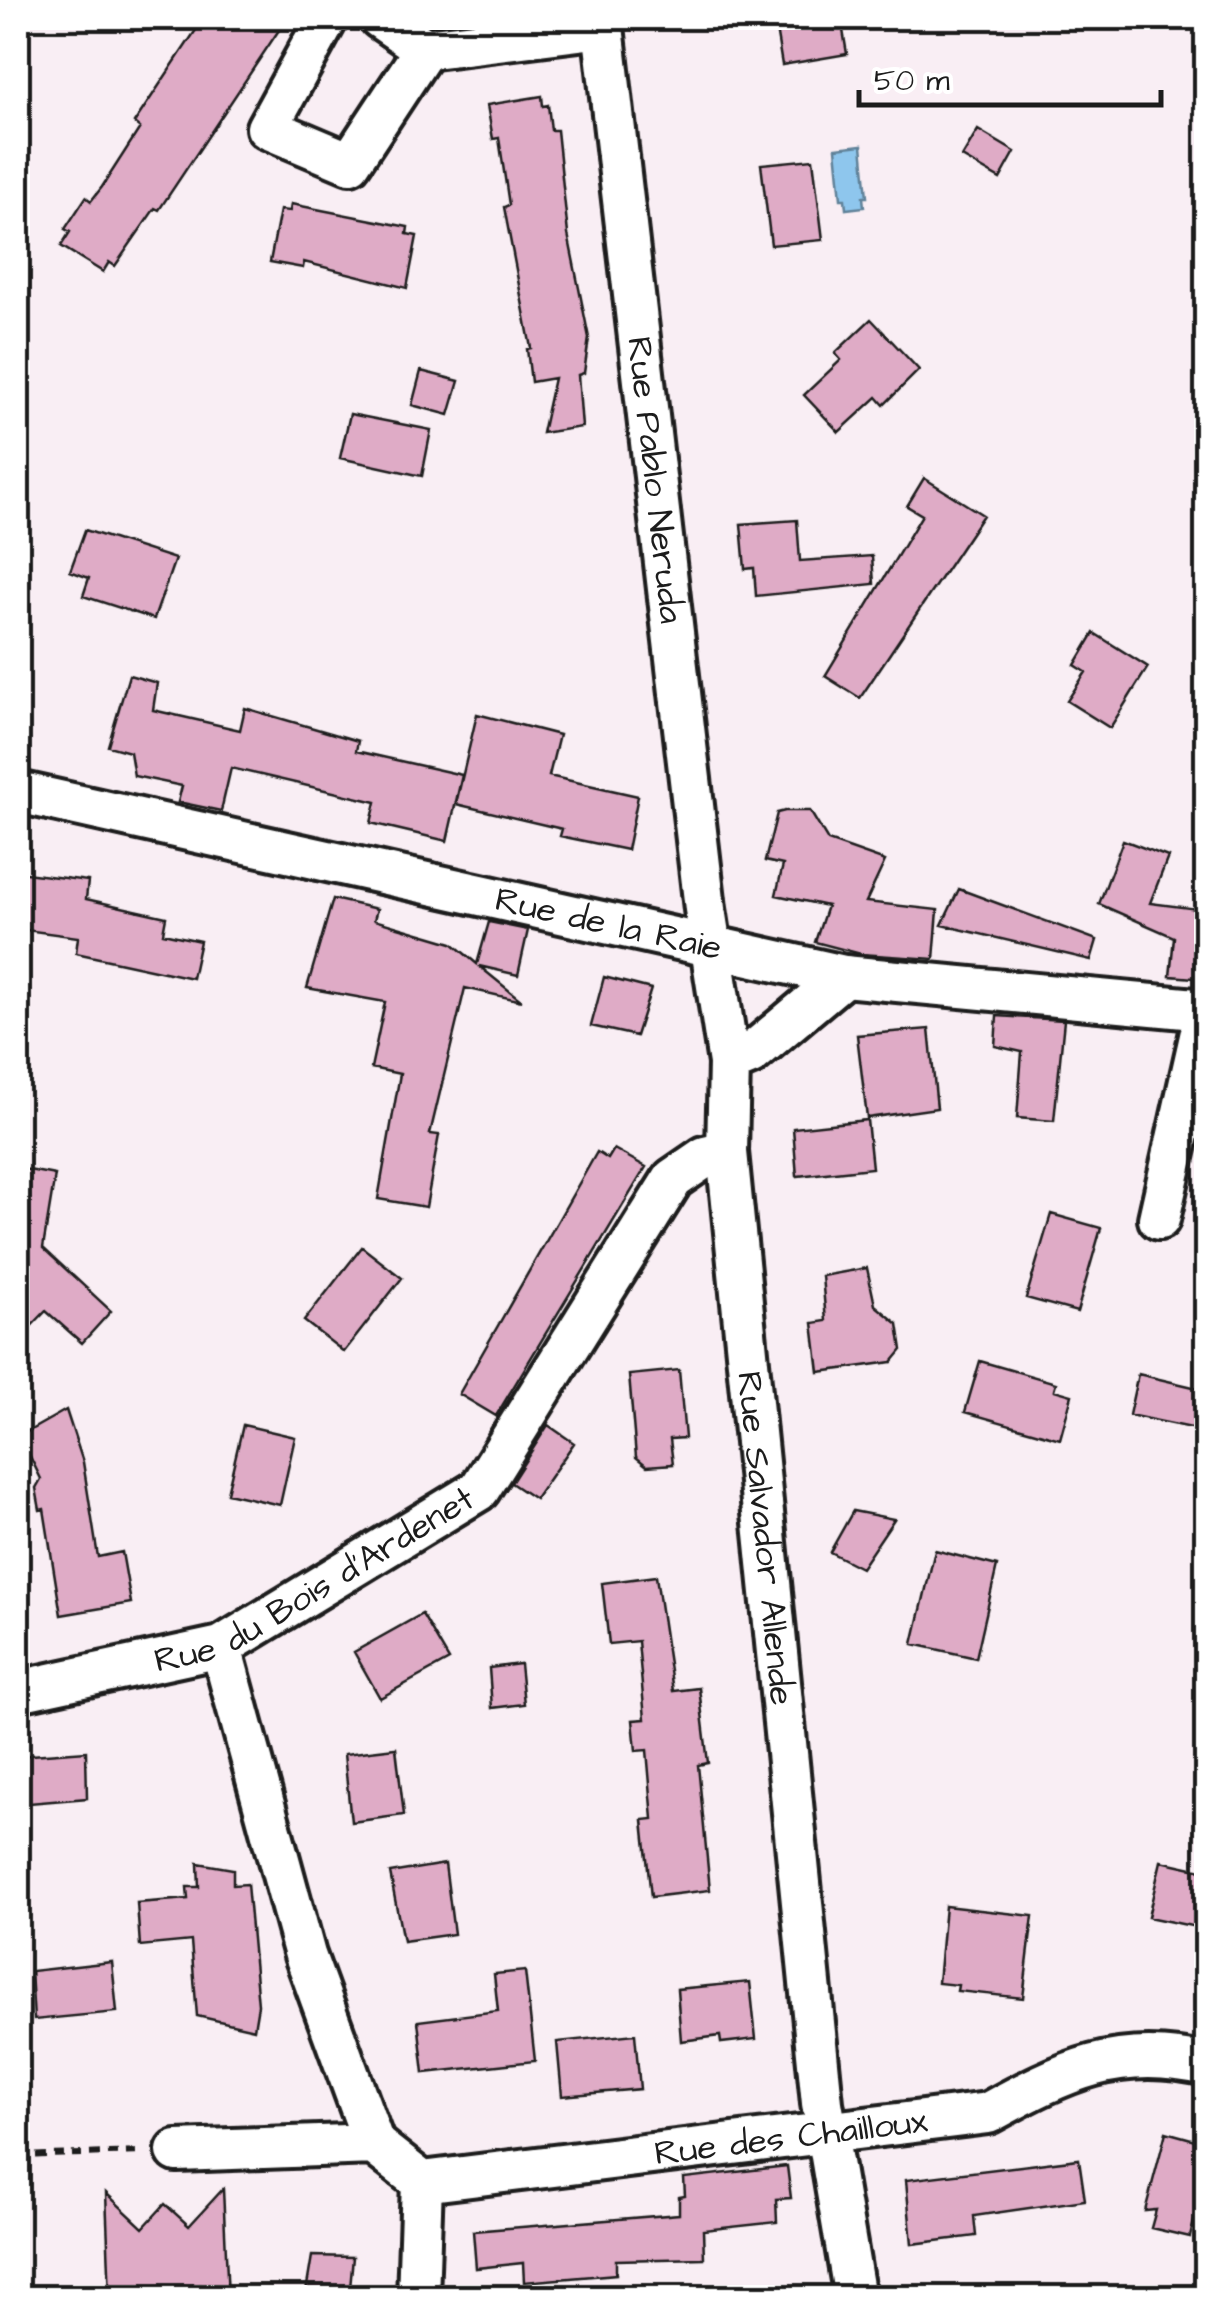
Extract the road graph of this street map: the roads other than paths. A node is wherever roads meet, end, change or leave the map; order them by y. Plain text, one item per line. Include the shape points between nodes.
1 (327, 18) edge
2 (380, 18) edge
3 (603, 22) edge
4 (425, 48) junction
5 (18, 792) edge
6 (712, 944) junction
7 (844, 976) junction
8 (1206, 1010) edge
9 (729, 1063) junction
10 (727, 1152) junction
11 (1159, 1218) dead end
12 (221, 1647) junction
13 (18, 1691) edge
14 (1206, 2064) edge
15 (827, 2131) junction
16 (374, 2144) junction
17 (177, 2151) road end
18 (422, 2182) junction
19 (418, 2298) edge
20 (855, 2298) edge

1 - 4 street via 267,128 350,163
2 - 4 street
3 - 4 street
3 - 6 street, Rue Pablo Neruda
5 - 6 street, Rue de la Raie
6 - 7 street, Rue de la Raie
6 - 9 street, Rue Salvador Allende
7 - 8 street, Rue de la Raie
7 - 9 street via 750,1054
8 - 11 street
9 - 10 street, Rue Salvador Allende
10 - 12 street, Rue du Bois d'Ardenet via 705,1157 672,1179 479,1490
10 - 15 street, Rue Salvador Allende
12 - 13 street, Rue du Bois d'Ardenet
12 - 16 street via 305,1955
14 - 15 street, Rue des Chailloux via 1163,2054 1123,2058 1061,2075 988,2113
15 - 18 street, Rue des Chailloux
15 - 20 street, Rue Salvador Allende
16 - 17 street
16 - 18 street
18 - 19 street

